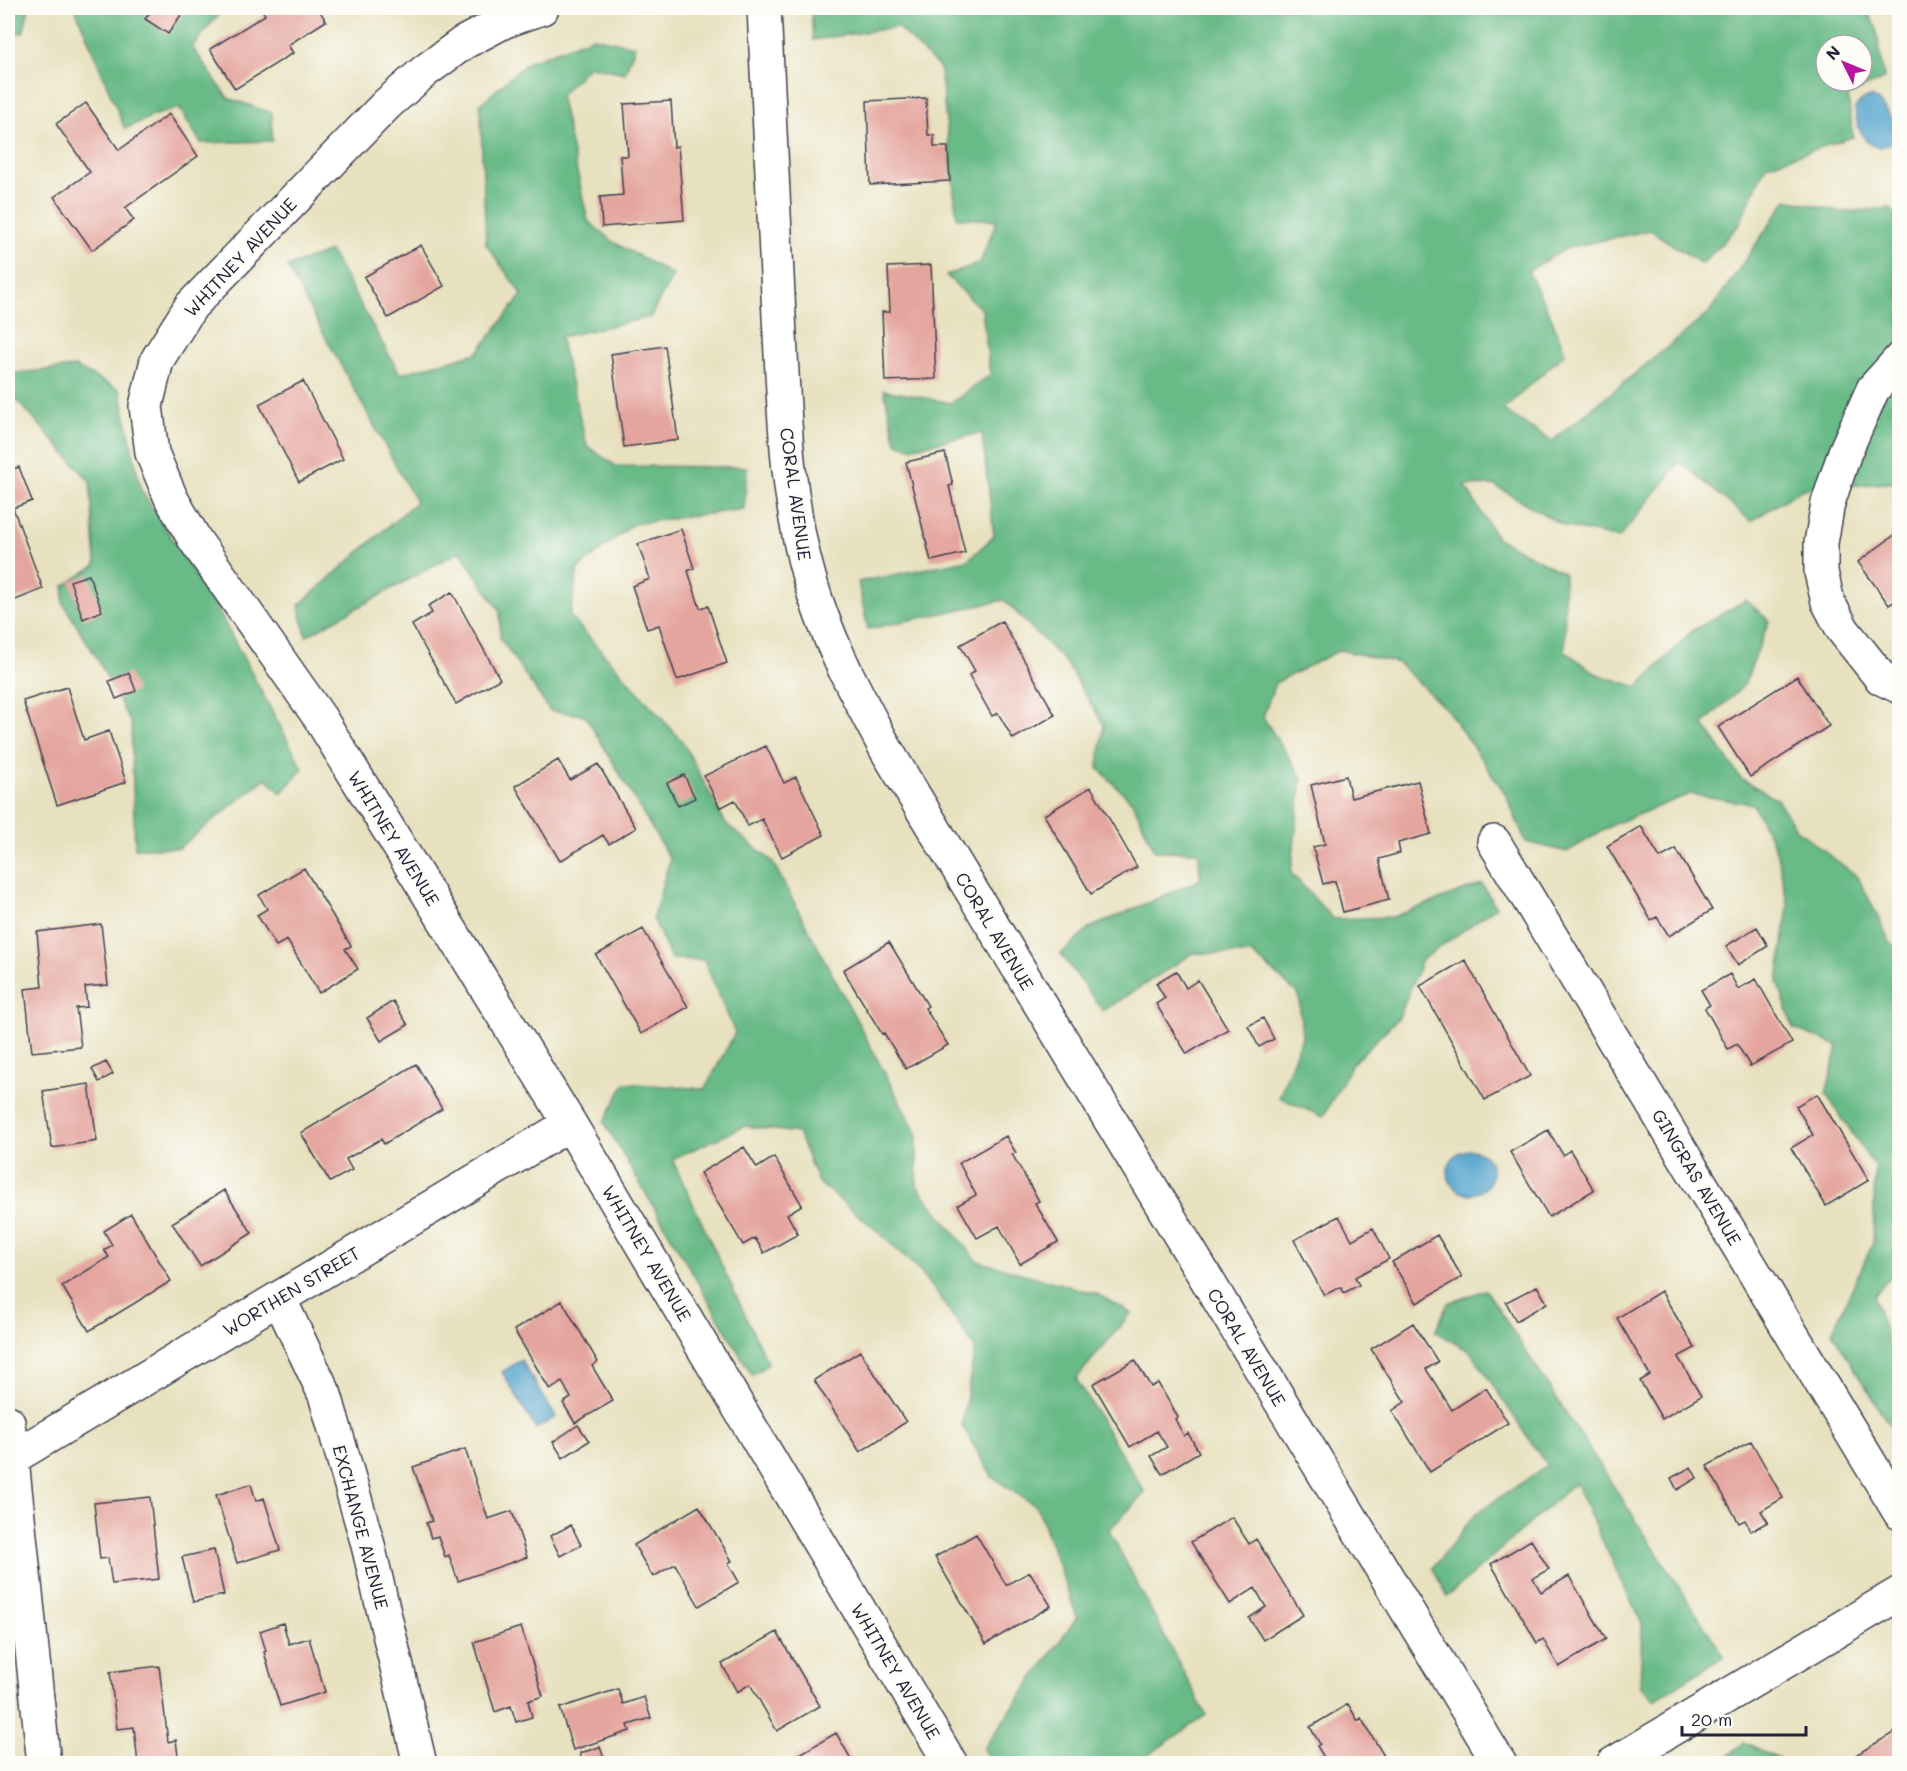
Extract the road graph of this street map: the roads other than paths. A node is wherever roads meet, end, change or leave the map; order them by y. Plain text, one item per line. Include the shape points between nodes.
1 (542, 8) edge
2 (764, 8) edge
3 (1899, 359) edge
4 (1899, 687) edge
5 (1494, 842) dead end
6 (570, 1124) junction
7 (279, 1298) junction
8 (8, 1422) edge
9 (12, 1458) junction
10 (1899, 1513) edge
11 (1899, 1593) edge
12 (44, 1764) edge
13 (420, 1764) edge
14 (951, 1764) edge
15 (1500, 1764) edge
16 (1613, 1764) edge

1 - 6 street, WHITNEY AVENUE via 505,21 463,43 387,104 190,306 157,360 146,406 152,453 195,540 320,718
2 - 15 street, CORAL AVENUE via 785,437 798,532 809,578 842,667 886,751
3 - 4 street via 1873,389 1845,453 1828,503 1821,572 1828,602 1842,630 1881,678
5 - 10 street, GINGRAS AVENUE
6 - 7 street, WORTHEN STREET
6 - 14 street, WHITNEY AVENUE
7 - 9 street, WORTHEN STREET
7 - 13 street, EXCHANGE AVENUE via 324,1395 367,1540
8 - 9 street
9 - 12 street
11 - 16 street

